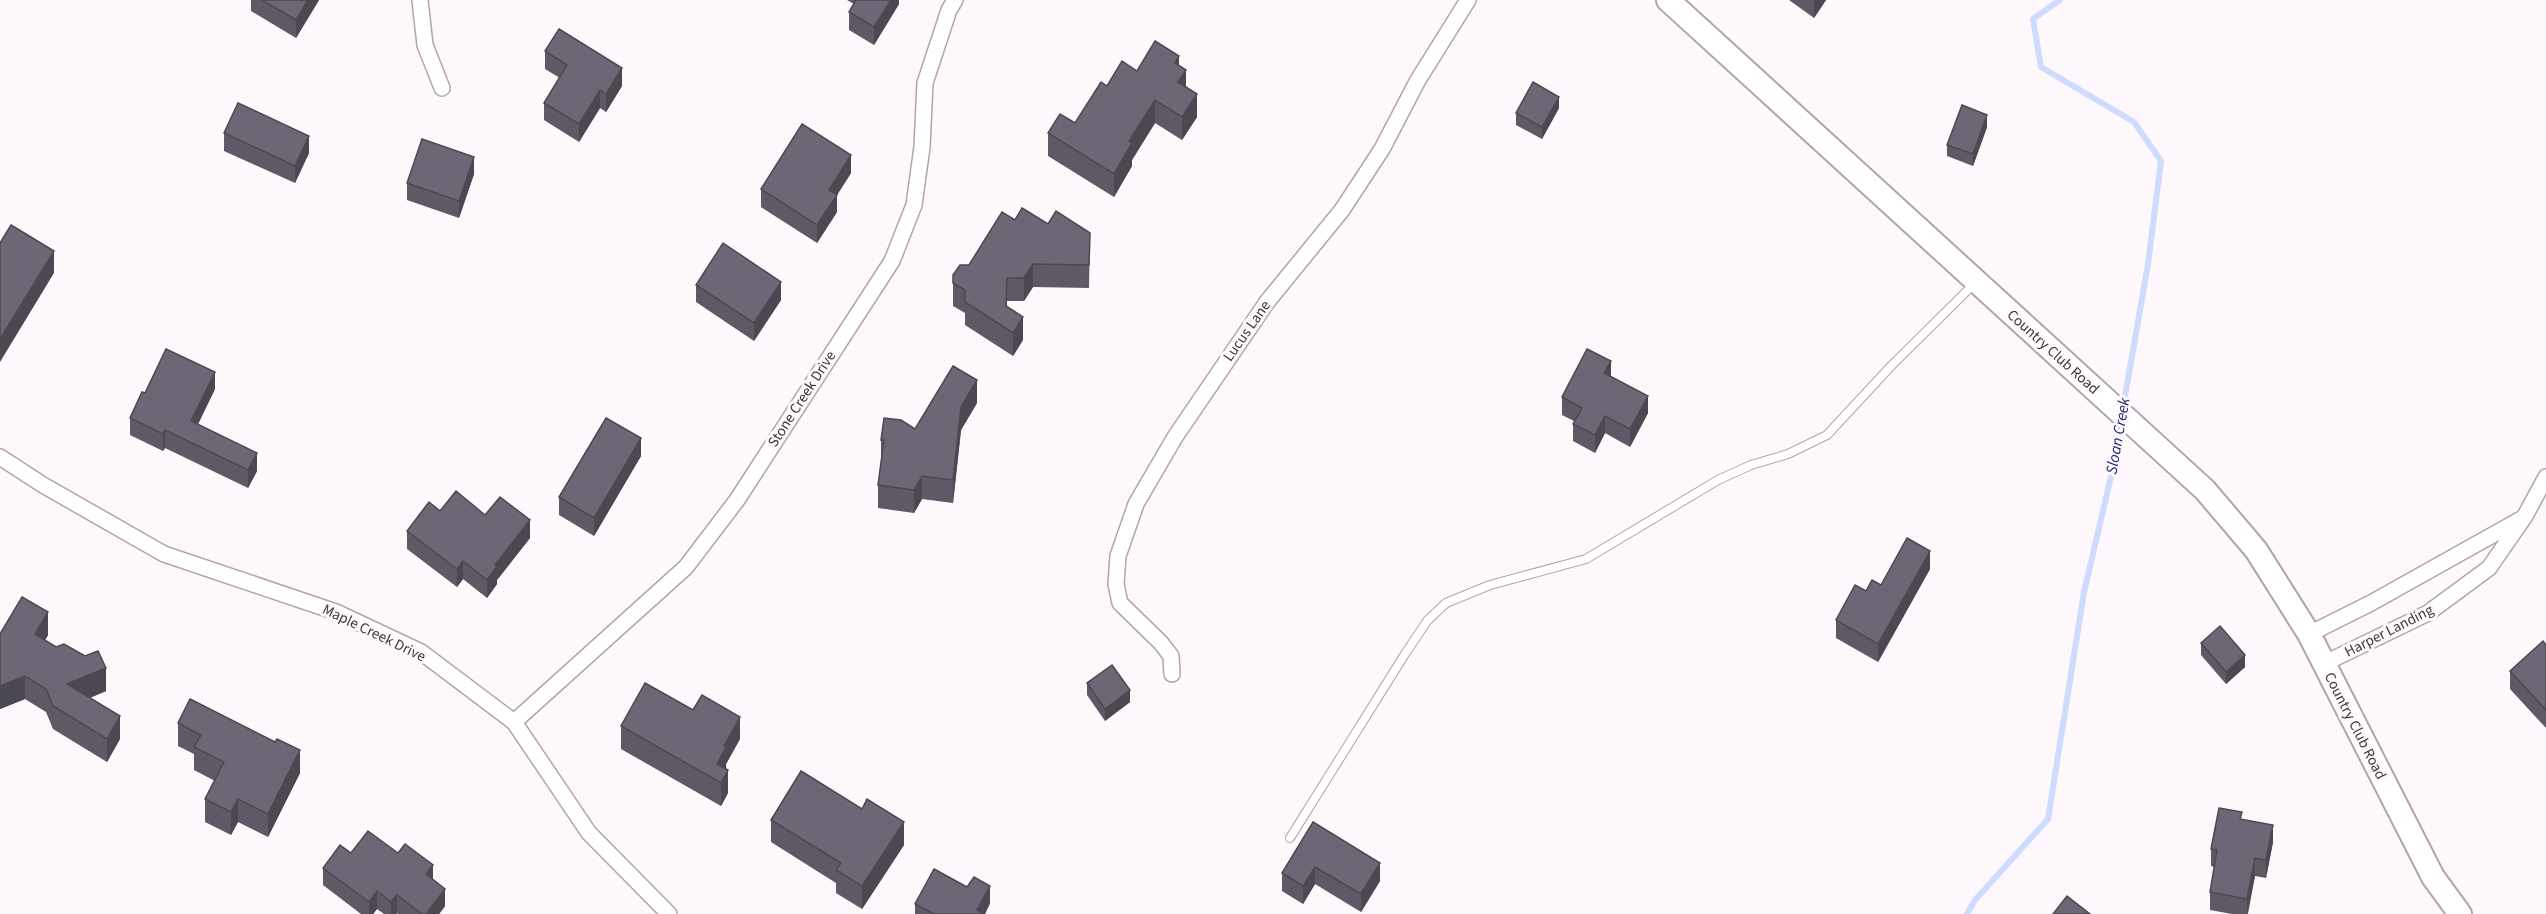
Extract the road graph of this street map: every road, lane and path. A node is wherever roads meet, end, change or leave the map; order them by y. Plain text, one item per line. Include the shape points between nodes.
1 (420, 0) edge
2 (955, 0) edge
3 (1468, 0) edge
4 (1668, 0) edge
5 (442, 88) dead end
6 (1976, 282) junction
7 (0, 457) edge
8 (2546, 477) edge
9 (2525, 516) junction
10 (2309, 634) junction
11 (2324, 664) junction
12 (1172, 674) dead end
13 (514, 722) junction
14 (1290, 838) dead end
15 (669, 914) edge
16 (2460, 914) edge

1 - 5 street via 425,45
2 - 13 street, Stone Creek Drive via 926,83 914,205 892,261 737,500 686,567
3 - 12 street, Lucus Lane via 1342,210 1267,302 1175,436 1136,504 1119,556 1116,584 1120,603 1171,656
4 - 6 main road, Country Club Road
6 - 10 main road, Country Club Road via 2205,490 2256,550
6 - 14 lane via 1827,435 1718,480 1586,559 1490,585 1446,603 1427,621 1405,654
7 - 13 street, Maple Creek Drive via 164,554 336,612 421,652
8 - 9 street, Harper Landing
9 - 10 street
9 - 11 street, Harper Landing via 2489,568 2428,614
10 - 11 main road, Country Club Road
11 - 16 main road, Country Club Road via 2433,877
13 - 15 street, Maple Creek Drive via 589,834

